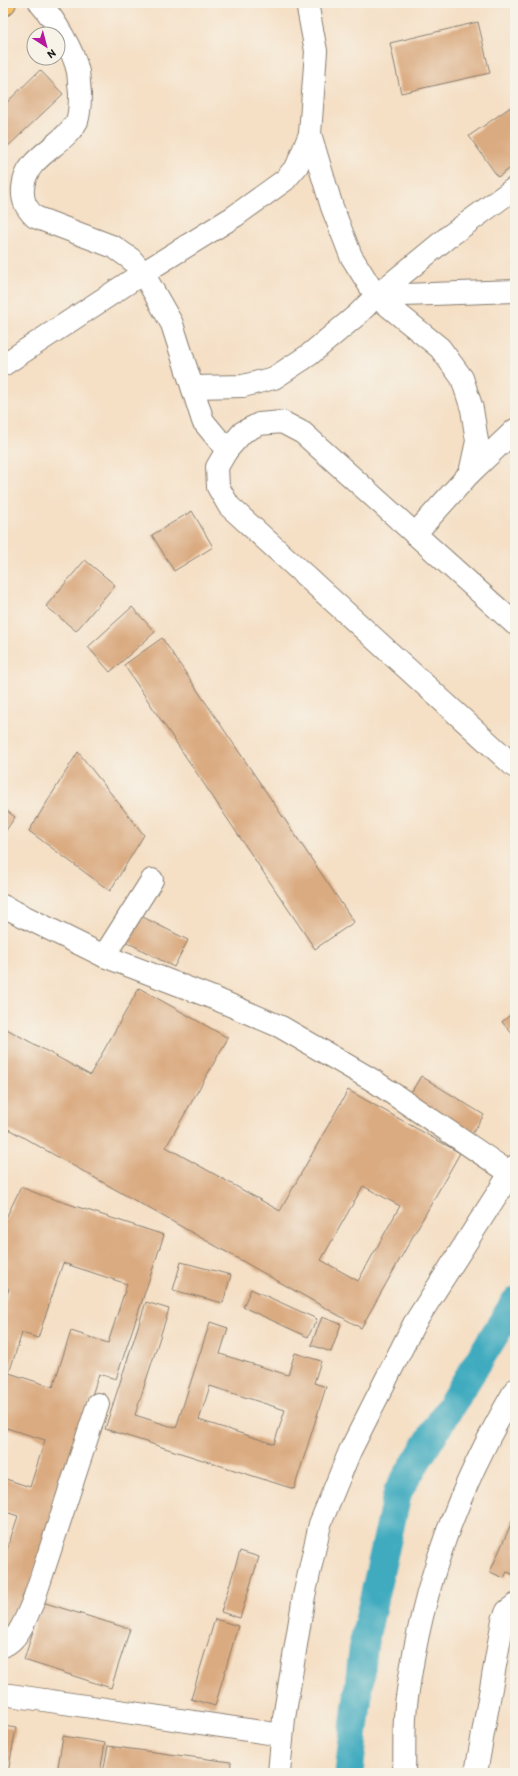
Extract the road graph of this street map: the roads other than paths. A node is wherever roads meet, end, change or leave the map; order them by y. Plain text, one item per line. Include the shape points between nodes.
1 (307, 3) edge
2 (48, 6) edge
3 (310, 134) junction
4 (515, 188) edge
5 (143, 273) junction
6 (515, 291) edge
7 (376, 296) junction
8 (3, 365) edge
9 (193, 387) junction
10 (515, 430) edge
11 (227, 450) junction
12 (470, 473) junction
13 (415, 534) junction
14 (515, 624) edge
15 (515, 767) edge
16 (152, 880) dead end
17 (3, 906) edge
18 (104, 956) junction
19 (512, 1170) edge
20 (515, 1390) edge
21 (98, 1404) dead end
22 (515, 1606) edge
23 (3, 1646) edge
24 (3, 1694) edge
25 (282, 1735) junction
26 (279, 1773) edge
27 (404, 1773) edge
28 (476, 1773) edge

1 - 3 street via 316,51
2 - 5 street via 78,71 80,102 77,120 67,134 33,164 23,180 22,198 35,217 114,247 131,259
3 - 5 street via 297,166 285,180 235,216
3 - 7 street via 350,256
4 - 7 street via 448,237
5 - 8 street
5 - 9 street via 172,324
6 - 7 street
7 - 9 street via 309,355 274,378 243,386
7 - 12 street via 440,348 462,378 472,409 477,442
9 - 11 street via 203,421
10 - 12 street
11 - 13 street via 243,432 259,424 282,422 303,433
11 - 15 street via 217,467 218,487 230,506
12 - 13 street
13 - 14 street
16 - 18 street
17 - 18 street
18 - 19 street via 216,998 281,1027 374,1081
19 - 25 street via 414,1324 350,1451 323,1517 304,1596
20 - 27 street via 465,1485 440,1550 424,1602 406,1698
21 - 23 street via 33,1602 11,1643
22 - 28 street via 507,1611 503,1620
24 - 25 street
25 - 26 street

